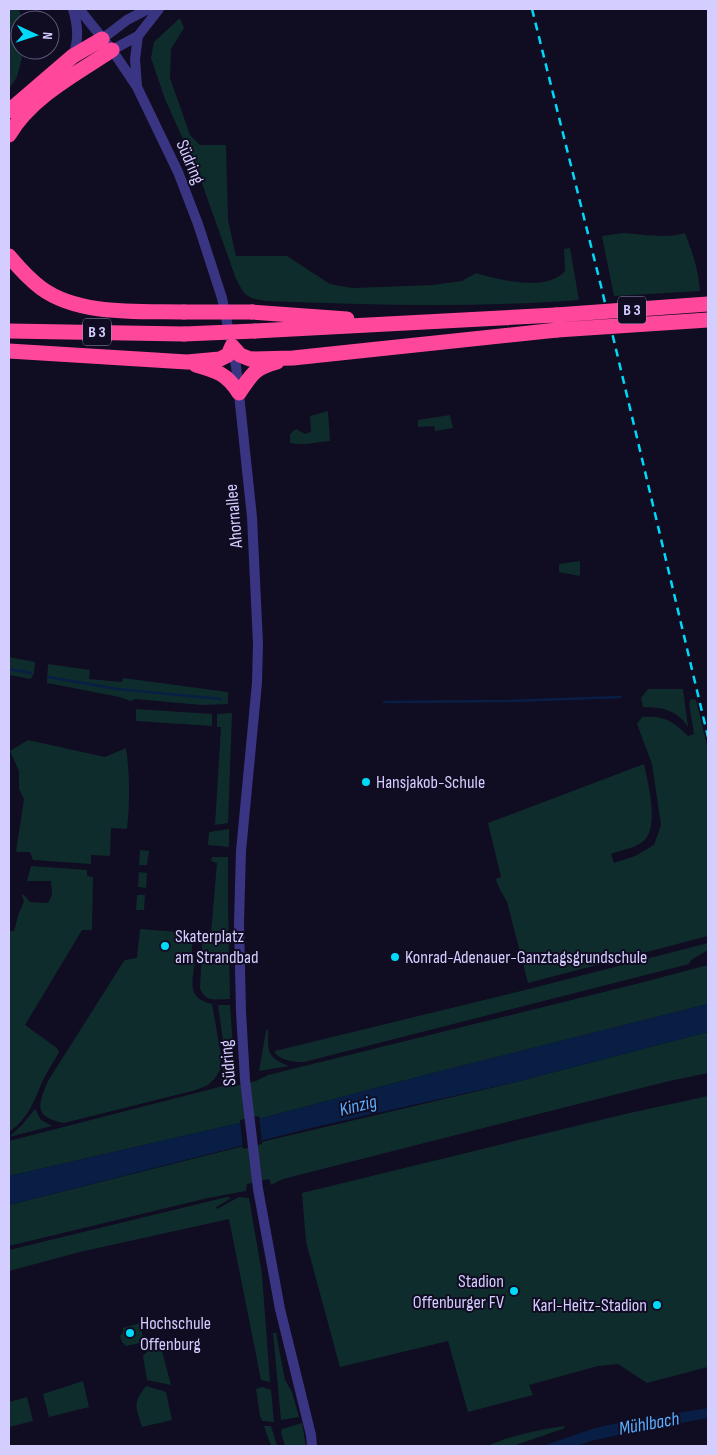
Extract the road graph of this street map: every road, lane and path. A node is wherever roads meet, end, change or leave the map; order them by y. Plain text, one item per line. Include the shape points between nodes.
1 (73, 9) edge
2 (79, 9) edge
3 (148, 9) edge
4 (160, 9) edge
5 (138, 36) junction
6 (107, 44) junction
7 (73, 56) junction
8 (137, 87) junction
9 (9, 110) edge
10 (9, 135) edge
11 (9, 256) edge
12 (708, 304) edge
13 (708, 320) edge
14 (418, 323) junction
15 (9, 331) edge
16 (232, 346) junction
17 (9, 351) edge
18 (293, 358) junction
19 (187, 362) junction
20 (239, 393) junction
21 (257, 683) joint
22 (311, 1435) junction
23 (312, 1446) edge
24 (316, 1446) edge

1 - 7 street via 77,25
2 - 6 street, Südring
3 - 6 street via 127,20
4 - 5 street
5 - 6 street
5 - 8 street via 135,59
6 - 7 highway
6 - 8 street, Südring
6 - 10 highway via 23,116
7 - 9 highway
8 - 16 street, Südring via 178,172 198,224 222,298
11 - 14 highway, bridge via 43,289 61,299 87,306 120,311 252,312
12 - 14 highway, B 3, bridge
13 - 18 highway, bridge via 557,330
14 - 15 highway, B 3, bridge via 184,334
16 - 18 highway via 240,355 250,359
16 - 19 highway via 228,355 220,360
16 - 20 street, Ahornallee
17 - 19 highway
18 - 20 highway via 253,372
19 - 20 highway via 222,374 231,380
20 - 21 street, Ahornallee via 252,518
21 - 22 street, Südring via 241,851 240,990 245,1080 258,1189 280,1309
22 - 23 street, Südring
22 - 24 street, Südring

